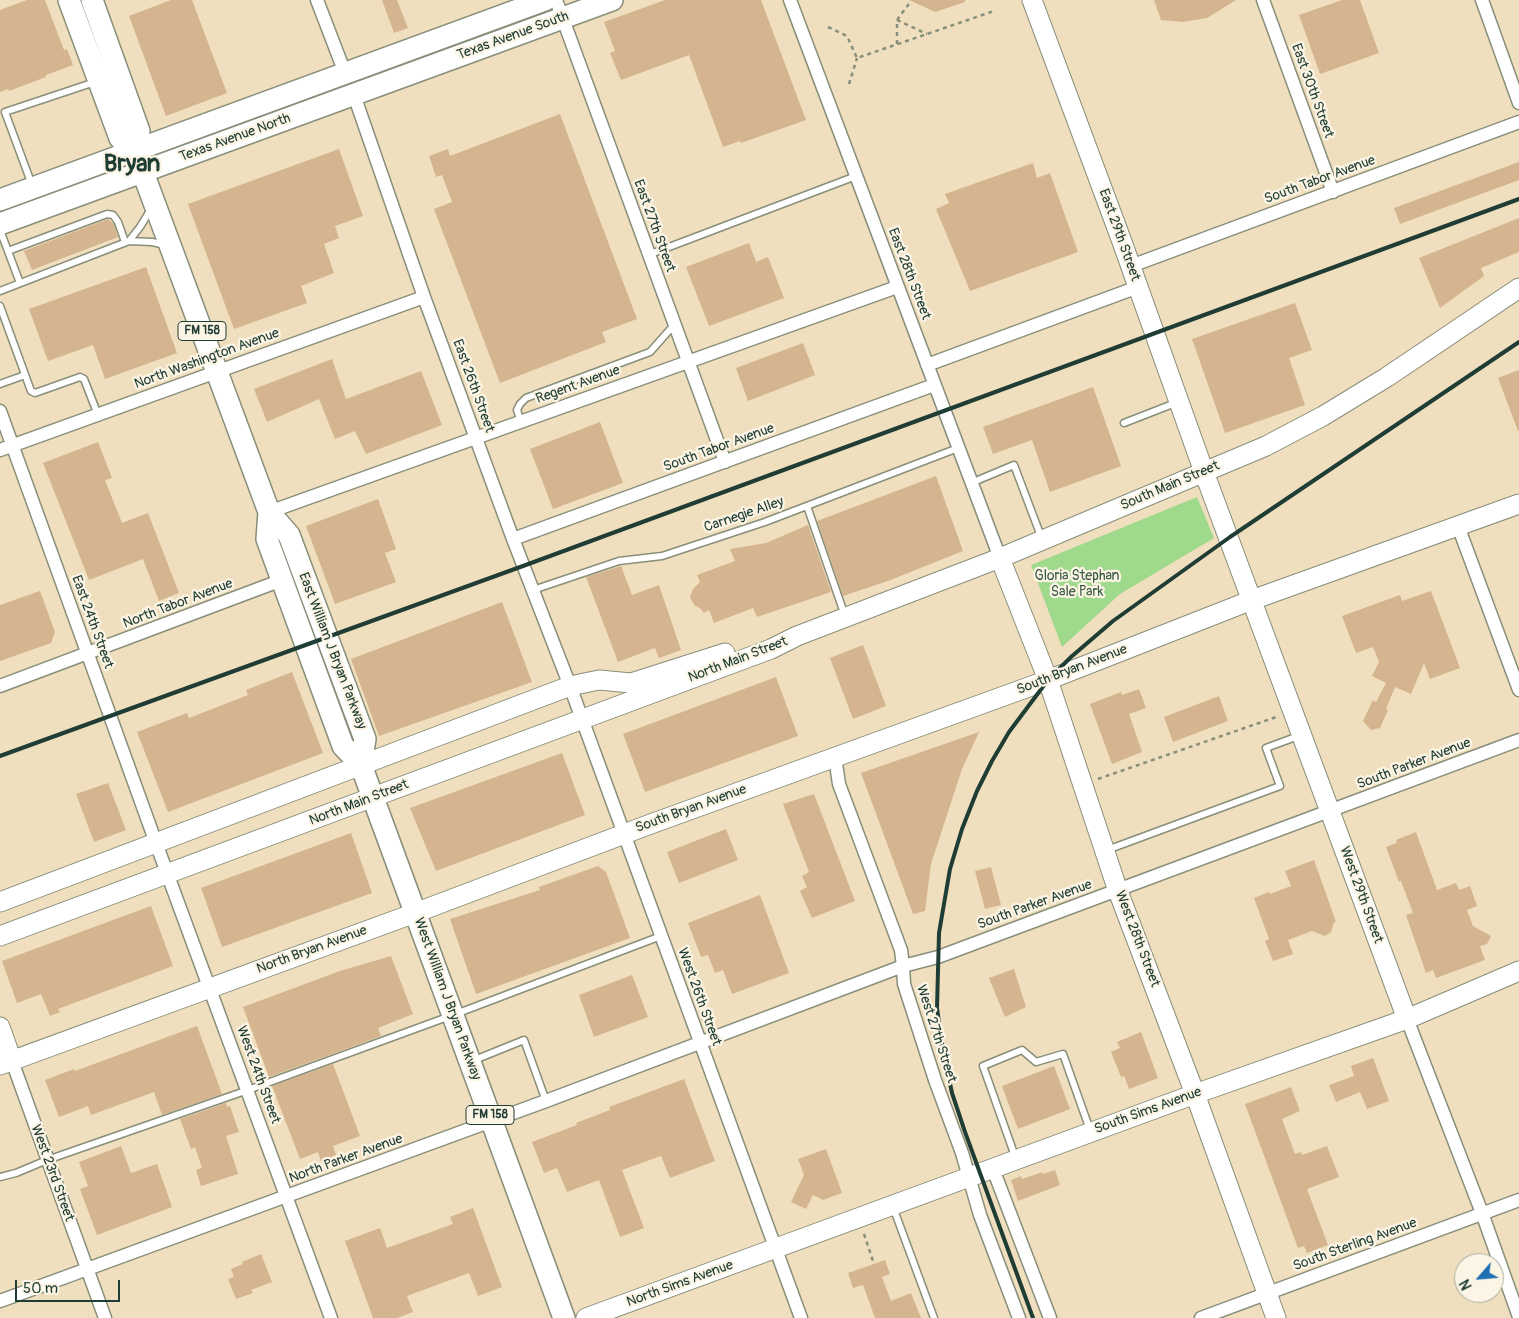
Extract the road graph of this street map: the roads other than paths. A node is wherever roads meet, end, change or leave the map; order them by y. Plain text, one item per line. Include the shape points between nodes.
1 (69, 0) edge
2 (92, 0) edge
3 (317, 0) edge
4 (545, 0) edge
5 (612, 0) edge
6 (790, 0) edge
7 (1032, 0) edge
8 (1263, 0) edge
9 (1482, 0) edge
10 (559, 9) edge
11 (435, 40) joint
12 (443, 62) joint
13 (345, 73) junction
14 (98, 80) junction
15 (354, 95) junction
16 (1519, 103) edge
17 (2, 111) edge
18 (1519, 122) edge
19 (135, 151) junction
20 (143, 171) junction
21 (856, 176) junction
22 (33, 188) junction
23 (1333, 192) junction
24 (0, 200) edge
25 (154, 202) junction
26 (0, 224) edge
27 (0, 230) edge
28 (127, 241) junction
29 (171, 246) junction
30 (8, 251) junction
31 (648, 255) junction
32 (1131, 266) junction
33 (20, 283) junction
34 (898, 287) junction
35 (1138, 287) junction
36 (1519, 288) edge
37 (0, 291) edge
38 (424, 297) junction
39 (1, 311) edge
40 (674, 325) junction
41 (688, 362) junction
42 (927, 364) junction
43 (217, 372) junction
44 (25, 375) junction
45 (0, 384) edge
46 (934, 385) junction
47 (1179, 402) junction
48 (0, 411) edge
49 (98, 414) junction
50 (521, 422) junction
51 (1124, 423) dead end
52 (477, 438) junction
53 (13, 445) junction
54 (958, 448) junction
55 (0, 450) edge
56 (725, 462) junction
57 (1204, 472) junction
58 (971, 483) junction
59 (1519, 504) edge
60 (807, 506) junction
61 (269, 512) junction
62 (1458, 526) junction
63 (513, 539) junction
64 (1042, 540) junction
65 (1000, 558) junction
66 (282, 580) junction
67 (533, 590) junction
68 (1252, 600) junction
69 (846, 618) junction
70 (797, 636) junction
71 (88, 654) junction
72 (1048, 680) junction
73 (0, 686) edge
74 (570, 686) junction
75 (1519, 690) edge
76 (581, 719) junction
77 (1302, 735) junction
78 (1519, 740) edge
79 (835, 757) junction
80 (361, 765) junction
81 (373, 797) junction
82 (1330, 812) junction
83 (623, 834) junction
84 (156, 843) junction
85 (1105, 850) junction
86 (168, 874) junction
87 (1118, 891) junction
88 (0, 902) edge
89 (415, 913) junction
90 (0, 936) edge
91 (661, 936) junction
92 (903, 966) junction
93 (1519, 971) edge
94 (210, 988) junction
95 (453, 1015) junction
96 (1407, 1019) junction
97 (0, 1028) edge
98 (701, 1043) junction
99 (471, 1062) junction
100 (6, 1063) edge
101 (248, 1090) junction
102 (1195, 1094) junction
103 (546, 1101) junction
104 (492, 1121) junction
105 (1091, 1132) junction
106 (47, 1160) junction
107 (1016, 1160) junction
108 (993, 1168) junction
109 (969, 1176) junction
110 (0, 1177) edge
111 (287, 1196) junction
112 (1519, 1200) edge
113 (892, 1205) junction
114 (1482, 1213) junction
115 (775, 1249) junction
116 (87, 1270) junction
117 (1267, 1293) junction
118 (0, 1301) edge
119 (1519, 1317) edge
120 (105, 1318) edge
121 (332, 1318) edge
122 (564, 1318) edge
123 (586, 1318) edge
124 (801, 1318) edge
125 (934, 1318) edge
126 (1019, 1318) edge
127 (1050, 1318) edge
128 (1200, 1318) edge
129 (1276, 1318) edge

1 - 14 main road, East William J Bryan Parkway / FM 158
2 - 19 main road, East William J Bryan Parkway / FM 158 via 139,131
3 - 13 street
4 - 11 main road, Texas Avenue South
5 - 10 main road, Texas Avenue South
6 - 21 street, East 28th Street
7 - 32 street, East 29th Street
8 - 23 street, East 30th Street
9 - 16 street
10 - 12 main road, Texas Avenue South
10 - 31 street, East 27th Street
11 - 13 main road, Texas Avenue North
12 - 15 main road, Texas Avenue North
13 - 19 main road, Texas Avenue North
14 - 17 lane
14 - 19 main road, East William J Bryan Parkway / FM 158 via 120,138
15 - 20 main road, Texas Avenue North
15 - 38 street, East 26th Street
17 - 22 lane
18 - 23 street, South Tabor Avenue
19 - 20 main road, East William J Bryan Parkway / FM 158
19 - 22 main road, Texas Avenue North
20 - 25 main road, East William J Bryan Parkway / FM 158
20 - 26 main road, Texas Avenue North
21 - 31 lane
21 - 34 street, East 28th Street
22 - 24 main road, Texas Avenue North
23 - 32 street, South Tabor Avenue
25 - 28 lane via 140,227
25 - 29 main road, East William J Bryan Parkway / FM 158
27 - 30 lane
28 - 29 lane
28 - 30 lane via 118,222 108,214 39,243
28 - 33 lane via 106,245
29 - 43 main road, East William J Bryan Parkway / FM 158
30 - 33 lane
31 - 40 street, East 27th Street
32 - 35 street, East 29th Street
33 - 37 lane
34 - 41 street, Regent Avenue
34 - 42 street, East 28th Street
35 - 42 street
35 - 47 street, East 29th Street
36 - 57 street, South Main Street via 1324,416 1266,446
38 - 43 street, North Washington Avenue
38 - 52 street, East 26th Street
39 - 44 lane
40 - 41 street, East 27th Street
40 - 50 lane via 650,352 526,398 518,410
41 - 50 street, Regent Avenue
41 - 56 street, East 27th Street
42 - 46 street, East 28th Street
43 - 49 street, North Washington Avenue
43 - 61 main road, East William J Bryan Parkway / FM 158
44 - 45 lane
44 - 49 lane via 31,391 35,392 80,377 84,379
46 - 54 street, East 28th Street
46 - 56 street, South Tabor Avenue
47 - 51 lane
47 - 57 street, East 29th Street
48 - 53 street, East 24th Street
49 - 53 street, North Washington Avenue
50 - 52 street, Regent Avenue
52 - 61 street, Regent Avenue
52 - 63 street, East 26th Street
53 - 55 street, North Washington Avenue
53 - 71 street, East 24th Street
54 - 58 street, East 28th Street
54 - 60 lane, Carnegie Alley
56 - 63 street, South Tabor Avenue
57 - 64 street, South Main Street
57 - 68 street, West 29th Street
58 - 64 lane via 1014,465
58 - 65 street, East 28th Street
59 - 62 street, South Bryan Avenue
60 - 67 lane, Carnegie Alley via 662,556 619,561
60 - 69 lane
61 - 66 main road, East William J Bryan Parkway / FM 158 via 268,539
61 - 80 main road, East William J Bryan Parkway / FM 158 via 289,535 365,739
62 - 68 street, South Bryan Avenue
62 - 75 street
63 - 67 street, East 26th Street
64 - 65 street, South Main Street
65 - 69 street, South Main Street
65 - 72 street, West 28th Street
66 - 71 street, North Tabor Avenue
66 - 80 main road, East William J Bryan Parkway / FM 158 via 343,746
67 - 74 street, East 26th Street
68 - 72 street, South Bryan Avenue
68 - 77 street, West 29th Street
69 - 70 street, South Main Street
70 - 74 street, North Main Street via 770,638 631,683 599,680
70 - 76 street, North Main Street via 771,649
71 - 73 street, North Tabor Avenue
71 - 84 street, East 24th Street
72 - 79 street, South Bryan Avenue
72 - 85 street, West 28th Street
74 - 76 street, West 26th Street
74 - 80 street, North Main Street
76 - 81 street, North Main Street
76 - 83 street, West 26th Street
77 - 82 street, West 29th Street
77 - 85 lane via 1266,748 1280,786
78 - 82 street, South Parker Avenue
79 - 83 street, South Bryan Avenue
79 - 92 street, West 27th Street via 839,784 901,950
80 - 81 main road, West William J Bryan Parkway / FM 158
80 - 84 street, North Main Street
81 - 86 street, North Main Street
81 - 89 main road, West William J Bryan Parkway / FM 158
82 - 87 street, South Parker Avenue
82 - 96 street, West 29th Street
83 - 89 street, North Bryan Avenue
83 - 91 street, West 26th Street
84 - 86 street, West 24th Street
84 - 88 street, North Main Street
85 - 87 street, West 28th Street
86 - 90 street, North Main Street
86 - 94 street, West 24th Street
87 - 92 street, South Parker Avenue via 938,957
87 - 102 street, West 28th Street
89 - 94 street, North Bryan Avenue
89 - 95 main road, West William J Bryan Parkway / FM 158
91 - 95 lane
91 - 98 street, West 26th Street
92 - 98 street, South Parker Avenue
92 - 109 street, West 27th Street via 904,984
93 - 96 street, South Sims Avenue
94 - 100 street, North Bryan Avenue
94 - 101 street, West 24th Street
95 - 99 main road, West William J Bryan Parkway / FM 158
95 - 101 lane
96 - 102 street, South Sims Avenue
96 - 114 street, West 29th Street
97 - 100 street, West 23rd Street
98 - 103 street, North Parker Avenue
98 - 115 street, West 26th Street
99 - 103 lane via 524,1040
99 - 104 main road, West William J Bryan Parkway / FM 158
100 - 106 street, West 23rd Street
101 - 106 lane
101 - 111 street, West 24th Street
102 - 105 street, South Sims Avenue
102 - 117 street, West 28th Street
103 - 104 street, North Parker Avenue
104 - 111 street, North Parker Avenue
104 - 122 main road, West William J Bryan Parkway / FM 158
105 - 107 street, South Sims Avenue
105 - 107 lane via 1063,1054 1036,1062 1022,1050 984,1066
106 - 110 lane
106 - 116 street, West 23rd Street
107 - 108 street, South Sims Avenue
108 - 109 street, South Sims Avenue
108 - 127 street
109 - 113 street, South Sims Avenue
109 - 126 street, West 27th Street via 980,1215
111 - 116 street, North Parker Avenue
111 - 121 street, West 24th Street
112 - 114 street, South Sterling Avenue
113 - 115 street, South Sims Avenue
113 - 125 lane
114 - 117 street, South Sterling Avenue
114 - 119 street, West 29th Street
115 - 123 street, North Sims Avenue
115 - 124 street, West 26th Street
116 - 118 street, North Parker Avenue
116 - 120 street, West 23rd Street
117 - 128 street, South Sterling Avenue
117 - 129 street, West 28th Street

